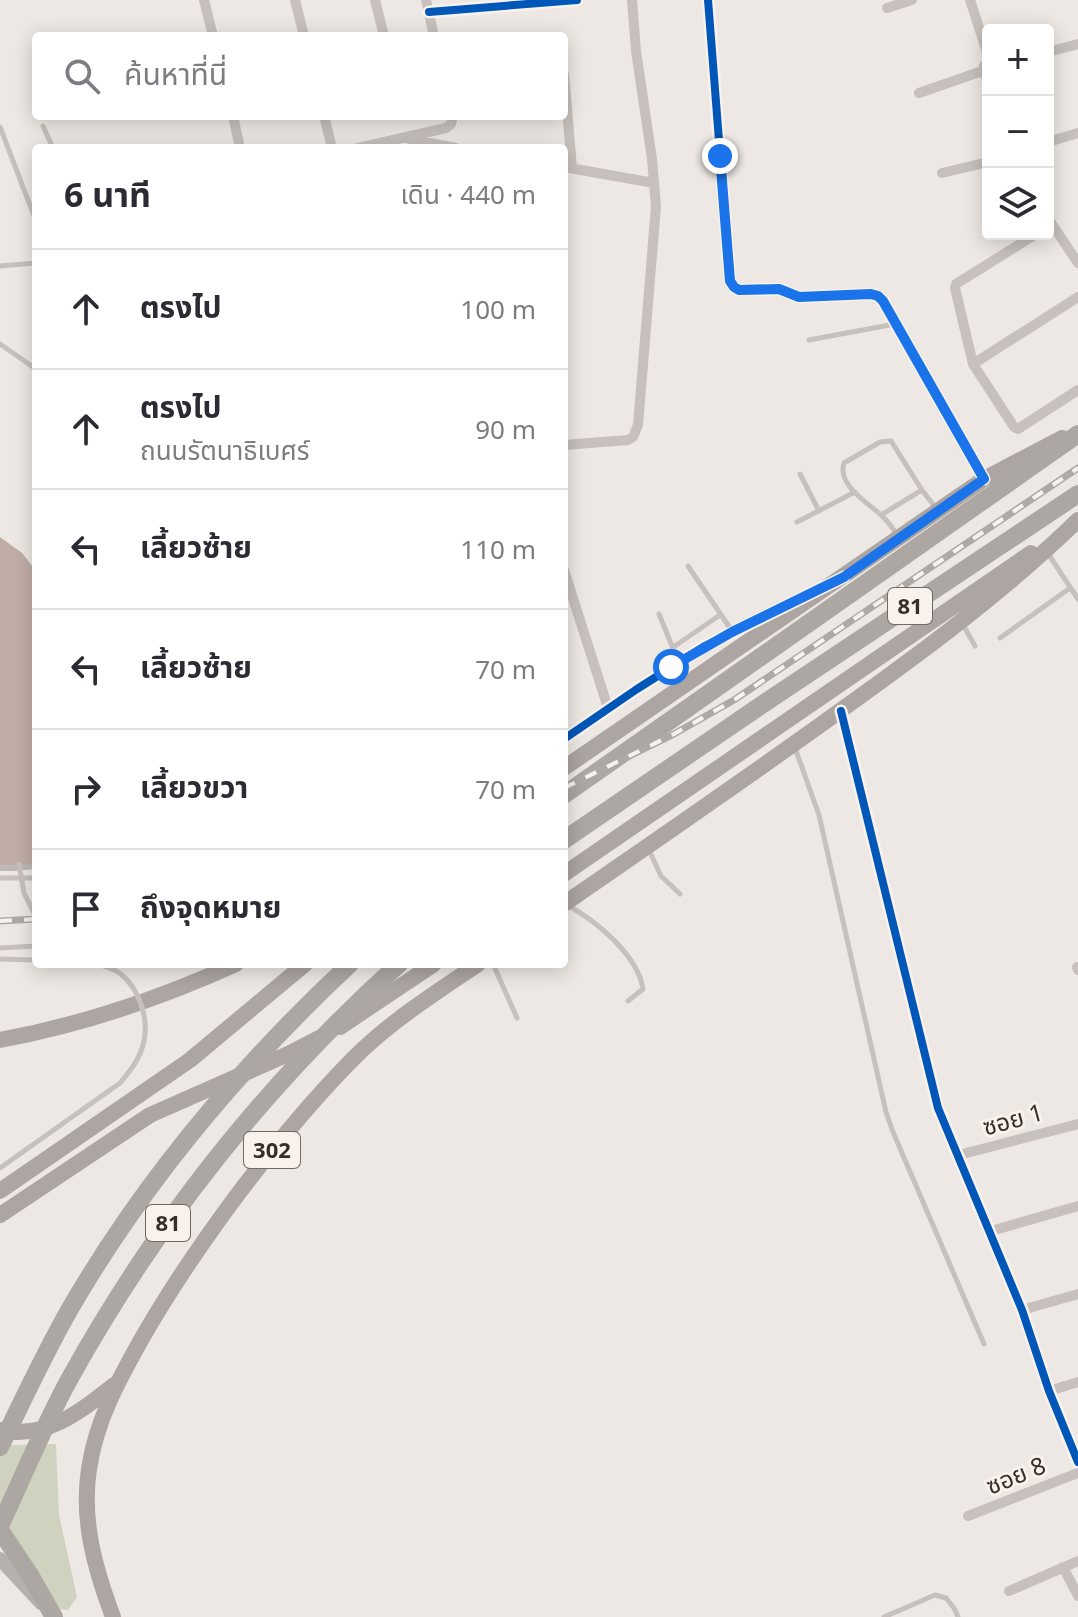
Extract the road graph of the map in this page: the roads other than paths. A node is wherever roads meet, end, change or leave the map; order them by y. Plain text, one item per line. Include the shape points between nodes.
1 (204, 0) edge
2 (295, 0) edge
3 (375, 0) edge
4 (426, 0) edge
5 (577, 0) edge
6 (632, 0) edge
7 (708, 0) edge
8 (912, 0) edge
9 (970, 0) edge
10 (887, 8) dead end
11 (429, 12) junction
12 (212, 32) edge
13 (303, 32) edge
14 (383, 32) edge
15 (433, 32) edge
16 (982, 38) edge
17 (1078, 44) edge
18 (1054, 50) edge
19 (982, 71) edge
20 (919, 93) dead end
21 (234, 120) edge
22 (325, 120) edge
23 (452, 120) edge
24 (566, 120) edge
25 (43, 126) dead end
26 (0, 127) edge
27 (1078, 133) edge
28 (404, 138) junction
29 (1054, 140) edge
30 (51, 144) edge
31 (239, 144) edge
32 (331, 144) edge
33 (389, 144) edge
34 (435, 144) edge
35 (567, 144) edge
36 (982, 163) edge
37 (568, 168) edge
38 (942, 173) dead end
39 (654, 183) junction
40 (32, 211) edge
41 (1054, 230) edge
42 (1026, 240) edge
43 (32, 263) edge
44 (1078, 263) edge
45 (0, 266) edge
46 (1078, 297) edge
47 (896, 324) junction
48 (809, 340) dead end
49 (0, 344) edge
50 (973, 364) junction
51 (32, 366) edge
52 (1078, 390) edge
53 (1078, 432) edge
54 (568, 445) edge
55 (800, 474) dead end
56 (984, 479) junction
57 (922, 490) junction
58 (855, 492) junction
59 (1078, 494) edge
60 (819, 511) junction
61 (938, 511) junction
62 (881, 515) junction
63 (1078, 520) edge
64 (797, 522) dead end
65 (899, 539) junction
66 (1046, 551) junction
67 (688, 566) dead end
68 (844, 577) junction
69 (568, 583) edge
70 (1070, 588) junction
71 (1078, 599) edge
72 (659, 614) dead end
73 (720, 615) junction
74 (962, 622) junction
75 (732, 632) junction
76 (1000, 638) dead end
77 (975, 646) dead end
78 (672, 648) junction
79 (678, 662) junction
80 (608, 708) junction
81 (841, 711) junction
82 (568, 736) edge
83 (794, 744) junction
84 (568, 765) edge
85 (568, 792) edge
86 (568, 837) edge
87 (647, 846) junction
88 (19, 864) dead end
89 (568, 871) edge
90 (0, 878) edge
91 (32, 878) edge
92 (680, 894) dead end
93 (568, 901) edge
94 (568, 906) edge
95 (32, 909) edge
96 (32, 946) edge
97 (0, 948) edge
98 (0, 959) edge
99 (32, 960) edge
100 (110, 968) edge
101 (226, 968) edge
102 (300, 968) edge
103 (346, 968) edge
104 (395, 968) edge
105 (428, 968) edge
106 (472, 968) edge
107 (495, 968) edge
108 (628, 1001) dead end
109 (517, 1018) dead end
110 (0, 1040) edge
111 (1078, 1124) edge
112 (959, 1155) junction
113 (0, 1168) edge
114 (0, 1191) edge
115 (1078, 1206) edge
116 (0, 1215) edge
117 (991, 1231) junction
118 (1078, 1294) edge
119 (1022, 1310) junction
120 (984, 1344) dead end
121 (118, 1381) junction
122 (1078, 1382) edge
123 (1049, 1391) junction
124 (0, 1430) edge
125 (0, 1447) edge
126 (1078, 1462) edge
127 (1078, 1473) edge
128 (968, 1516) dead end
129 (0, 1528) edge
130 (0, 1559) edge
131 (1078, 1561) edge
132 (1063, 1567) junction
133 (1009, 1591) dead end
134 (1078, 1596) edge
135 (55, 1617) edge
136 (113, 1617) edge
137 (884, 1617) edge
138 (958, 1617) edge

1 - 12 street
2 - 13 street
3 - 14 street
4 - 11 street
5 - 11 street
6 - 39 street
7 - 47 street via 730,281 739,290 779,289 799,297 871,294 883,301
8 - 10 street
9 - 16 street
11 - 15 street
17 - 18 street
19 - 20 street
21 - 31 street
22 - 32 street
23 - 28 street via 446,128
24 - 35 street
25 - 30 lane
26 - 40 lane
27 - 29 street
28 - 33 street
28 - 34 street
36 - 38 street
37 - 39 street
39 - 54 street via 637,431 628,440
41 - 44 street
42 - 50 street via 956,284
43 - 45 lane
46 - 50 street
47 - 48 lane
47 - 56 street
49 - 51 lane
50 - 52 street via 1018,429
53 - 56 main road
53 - 85 highway, 81
55 - 60 lane
56 - 61 main road
57 - 58 lane via 887,440 844,463 843,475
57 - 61 lane
57 - 62 lane
58 - 60 lane
58 - 62 lane
59 - 86 highway, 81
60 - 64 lane
61 - 65 main road
62 - 65 lane
63 - 66 main road
63 - 89 main road
65 - 68 main road
66 - 70 lane
66 - 74 main road
67 - 73 lane
68 - 75 street
68 - 84 main road
69 - 80 street
70 - 71 lane
70 - 76 lane
72 - 78 lane
73 - 75 lane
73 - 78 lane
74 - 77 lane
74 - 81 main road
75 - 79 street
78 - 79 lane
79 - 80 street
80 - 82 street
81 - 83 main road
81 - 112 street via 938,1108
83 - 87 main road
83 - 120 lane via 819,815 886,1112
87 - 92 lane via 661,876
87 - 93 main road
88 - 95 lane, bridge
90 - 91 lane
94 - 108 lane via 597,923 624,950 643,989
96 - 97 lane
98 - 99 lane
100 - 113 lane, bridge via 129,982 143,1012 144,1041 133,1068 103,1096
101 - 110 main road via 112,1011
102 - 114 main road via 172,1073
103 - 125 highway, 81, bridge via 254,1063 143,1198 73,1304
104 - 129 highway, 81, bridge via 269,1095 170,1219 75,1369
105 - 116 main road, bridge via 314,1041 150,1115
106 - 121 main road, 302 via 363,1049 293,1123 179,1277
107 - 109 lane
111 - 112 street, ซอย 1
112 - 117 street
115 - 117 street
117 - 119 street
118 - 119 street
119 - 123 street
121 - 124 main road via 84,1409 50,1427
121 - 136 main road, 302 via 97,1430 87,1491 91,1545
122 - 123 street
123 - 126 street
127 - 128 street, ซอย 8
129 - 135 highway, 81, bridge
130 - 135 main road
131 - 132 street
132 - 133 street
132 - 134 street
137 - 138 lane via 935,1595 946,1598

